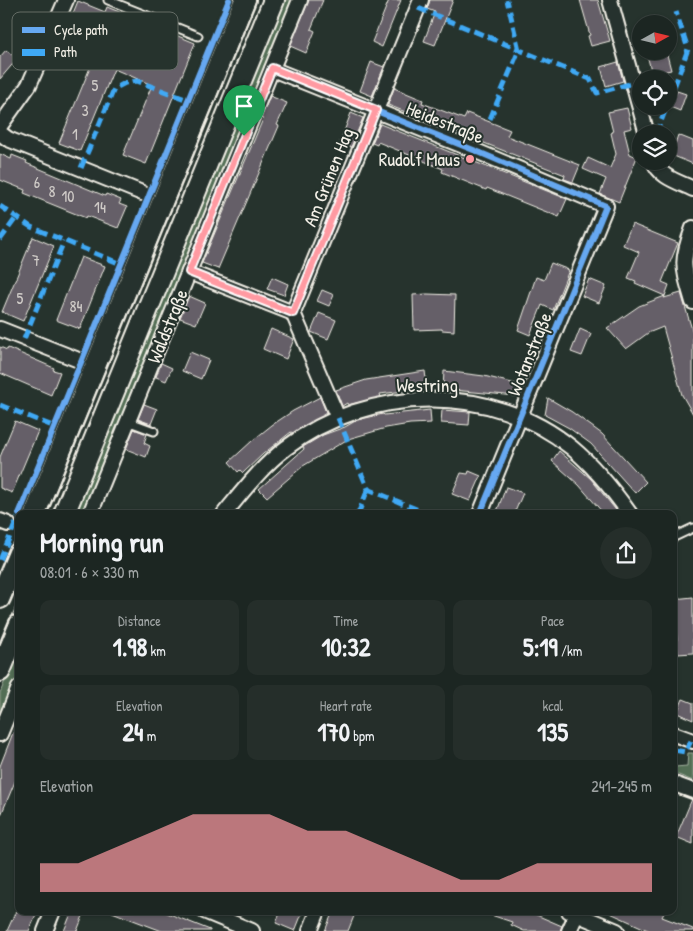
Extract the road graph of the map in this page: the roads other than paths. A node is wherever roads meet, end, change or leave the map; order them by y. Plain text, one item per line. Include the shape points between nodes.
1 (66, 0) edge
2 (108, 0) edge
3 (245, 0) edge
4 (274, 0) edge
5 (300, 0) edge
6 (421, 0) edge
7 (610, 0) edge
8 (61, 12) edge
9 (138, 12) edge
10 (178, 28) edge
11 (198, 36) dead end
12 (272, 68) junction
13 (36, 70) edge
14 (376, 110) junction
15 (645, 125) edge
16 (0, 126) edge
17 (0, 132) edge
18 (658, 170) edge
19 (693, 189) edge
20 (142, 193) dead end
21 (606, 206) joint
22 (693, 228) edge
23 (189, 272) junction
24 (693, 302) edge
25 (293, 313) junction
26 (0, 329) edge
27 (76, 359) dead end
28 (338, 418) junction
29 (519, 418) junction
30 (128, 421) junction
31 (154, 431) dead end
32 (37, 510) edge
33 (66, 510) edge
34 (92, 510) edge
35 (227, 510) edge
36 (482, 510) edge
37 (627, 510) edge
38 (693, 528) edge
39 (677, 536) edge
40 (15, 562) edge
41 (0, 598) edge
42 (15, 635) edge
43 (0, 671) edge
44 (15, 698) edge
45 (0, 734) edge
46 (677, 735) edge
47 (693, 741) edge
48 (677, 785) edge
49 (693, 792) edge
50 (51, 915) edge
51 (214, 915) edge
52 (316, 915) edge
53 (574, 915) edge
54 (581, 915) edge
55 (45, 931) edge
56 (252, 931) edge
57 (310, 931) edge
58 (570, 931) edge
59 (616, 931) edge

1 - 8 street
2 - 9 lane
3 - 32 main road
4 - 33 main road, Waldstraße
5 - 12 street, Waldstraße
6 - 14 street, Am Grünen Hag
7 - 15 street
10 - 11 lane
12 - 14 street, Heidestraße
12 - 23 street, Waldstraße
13 - 16 street via 29,85
14 - 21 street, Heidestraße
14 - 25 street, Am Grünen Hag
17 - 20 street via 8,139
18 - 19 street
21 - 29 street, Wotanstraße
22 - 24 street via 684,252 684,271
23 - 25 street
23 - 30 street, Waldstraße
25 - 28 street
26 - 27 street
28 - 29 street, Westring via 400,401 432,400 473,404
28 - 35 street, Westring via 286,448 266,465
29 - 36 street, Wotanstraße
29 - 37 street, Westring via 572,448 598,473
30 - 31 lane
30 - 34 street, Waldstraße
38 - 39 lane
40 - 41 main road
42 - 43 main road
44 - 45 street
46 - 47 street
48 - 49 street
50 - 55 street
51 - 56 street
52 - 57 street
53 - 58 street
54 - 59 street

